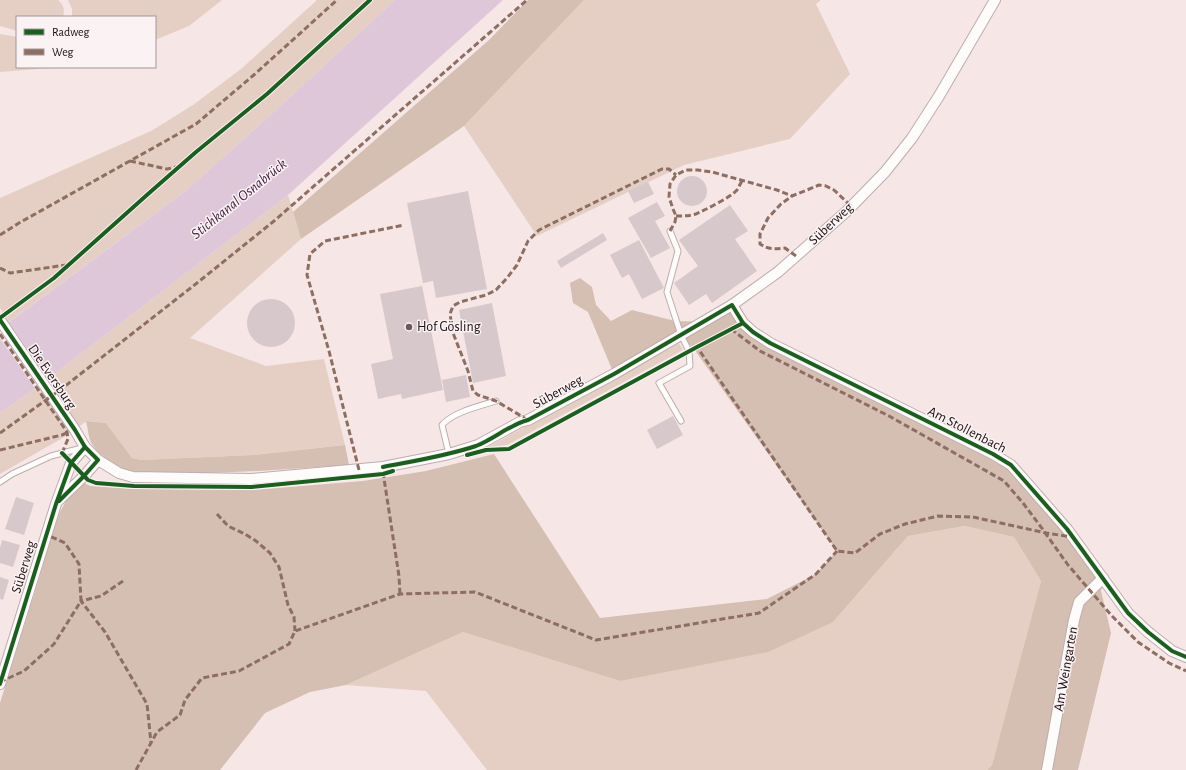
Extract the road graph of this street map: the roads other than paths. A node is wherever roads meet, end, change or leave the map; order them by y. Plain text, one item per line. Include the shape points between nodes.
1 (995, 0) edge
2 (670, 231) dead end
3 (732, 305) junction
4 (0, 320) edge
5 (681, 335) junction
6 (496, 401) dead end
7 (681, 420) dead end
8 (85, 447) junction
9 (449, 454) junction
10 (98, 460) junction
11 (0, 482) edge
12 (56, 504) junction
13 (1103, 578) junction
14 (1186, 658) edge
15 (0, 684) edge
16 (1047, 770) edge

1 - 3 street, Süberweg via 936,102 885,172 847,211 778,272
2 - 5 lane via 678,251 667,292
3 - 5 street, Süberweg
3 - 13 street, Am Stollenbach via 743,323 770,343 1011,465 1074,537
4 - 8 street, Die Eversburg
5 - 7 lane via 689,351 690,366 659,383
5 - 9 street, Süberweg via 528,420 478,445
6 - 9 lane via 447,419 442,425
8 - 10 street, Süberweg
8 - 11 lane via 51,456
8 - 12 street, Süberweg via 71,463
9 - 10 street, Süberweg via 383,467 251,479 133,477 118,473
10 - 12 street, Süberweg
12 - 15 street, Süberweg
13 - 14 street, Am Stollenbach via 1128,613 1172,651
13 - 16 street, Am Weingarten via 1079,602

